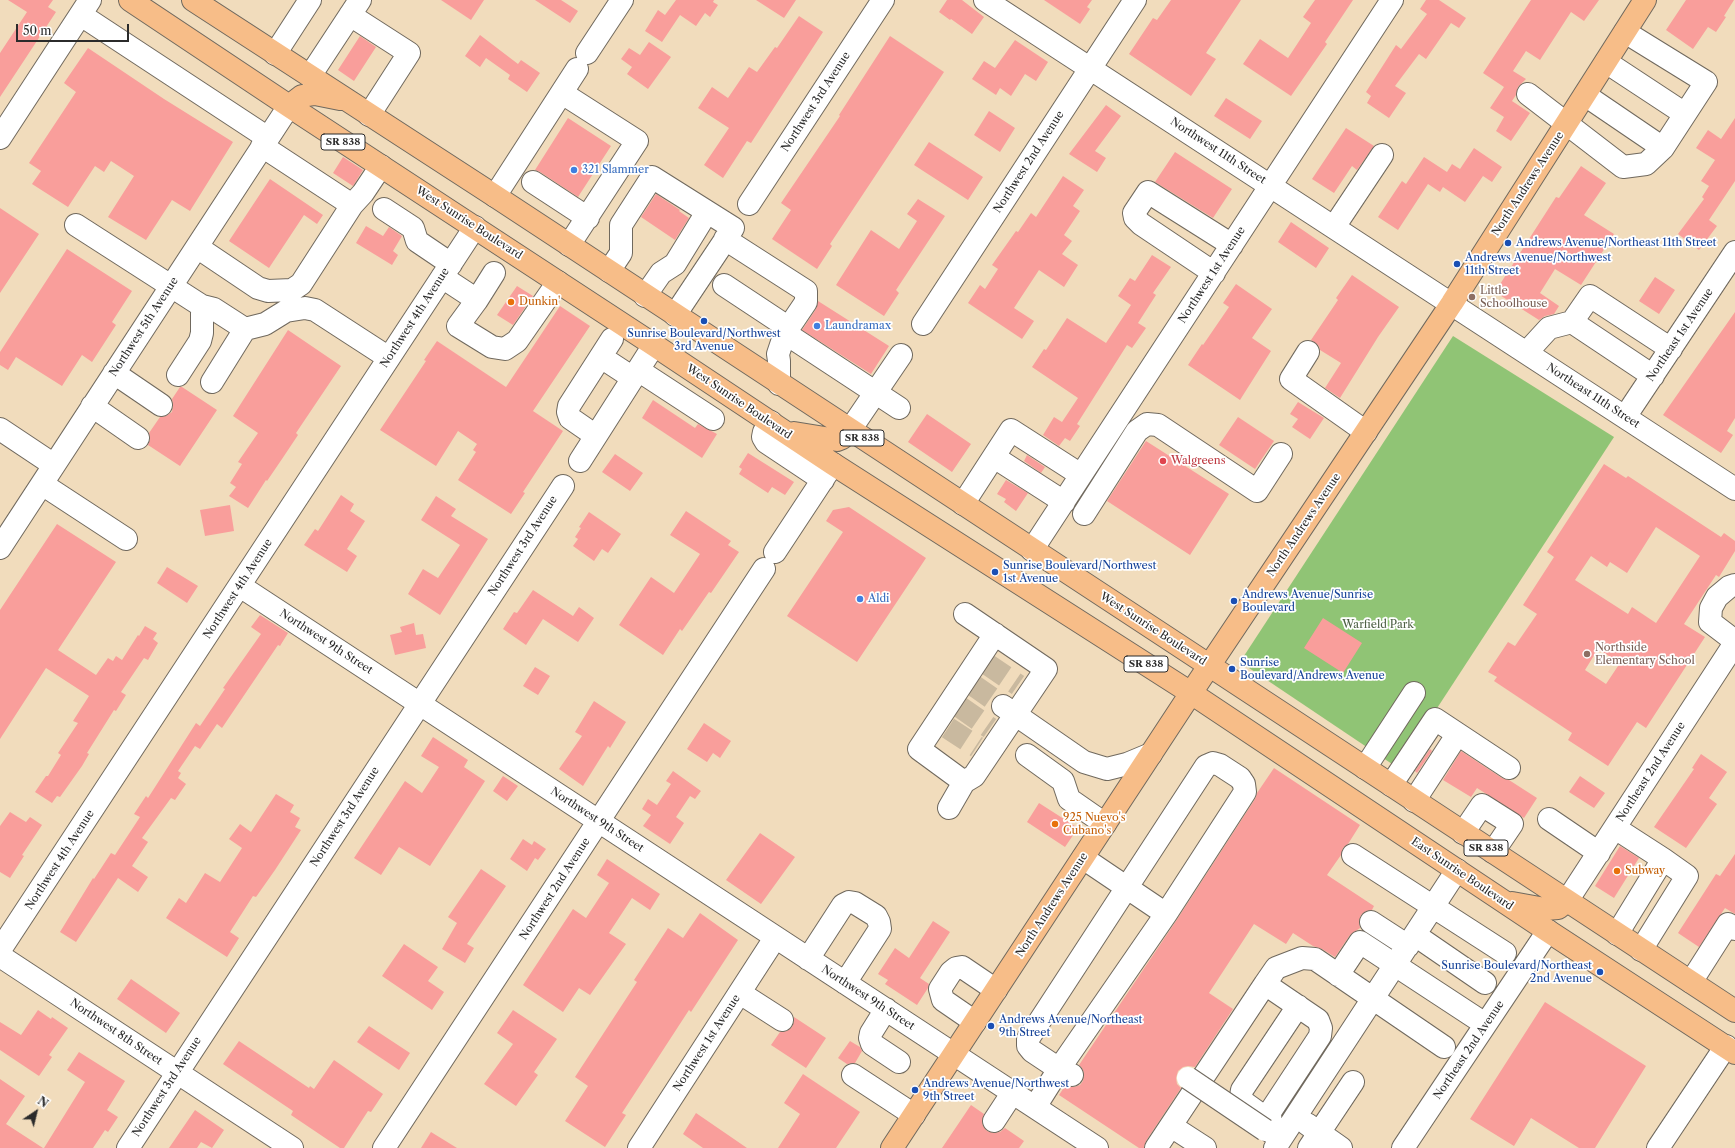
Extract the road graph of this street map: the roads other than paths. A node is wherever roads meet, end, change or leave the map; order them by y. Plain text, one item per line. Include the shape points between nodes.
1 (130, 0) edge
2 (193, 0) edge
3 (310, 0) edge
4 (622, 0) edge
5 (883, 0) edge
6 (985, 0) edge
7 (1135, 0) edge
8 (1392, 0) edge
9 (1645, 0) edge
10 (86, 7) edge
11 (355, 7) edge
12 (1625, 32) junction
13 (275, 54) junction
14 (1606, 62) junction
15 (1090, 68) junction
16 (310, 76) junction
17 (562, 93) junction
18 (1528, 94) dead end
19 (1585, 95) junction
20 (345, 100) junction
21 (289, 106) junction
22 (1685, 114) junction
23 (369, 115) junction
24 (1567, 123) junction
25 (0, 138) edge
26 (265, 142) junction
27 (1663, 148) junction
28 (1382, 155) dead end
29 (381, 166) junction
30 (533, 182) dead end
31 (1271, 185) junction
32 (495, 196) junction
33 (748, 204) dead end
34 (352, 206) junction
35 (384, 209) dead end
36 (708, 212) junction
37 (588, 218) junction
38 (76, 224) dead end
39 (475, 227) junction
40 (1334, 227) junction
41 (729, 233) junction
42 (569, 245) junction
43 (1232, 245) junction
44 (196, 247) junction
45 (1735, 252) edge
46 (675, 264) junction
47 (446, 270) junction
48 (609, 271) junction
49 (494, 273) dead end
50 (1214, 273) junction
51 (699, 279) junction
52 (558, 282) junction
53 (724, 285) dead end
54 (171, 287) junction
55 (646, 296) junction
56 (477, 300) junction
57 (1452, 303) junction
58 (202, 306) junction
59 (675, 315) junction
60 (1572, 322) junction
61 (923, 324) dead end
62 (245, 329) junction
63 (787, 330) junction
64 (654, 345) junction
65 (1671, 349) junction
66 (1308, 352) dead end
67 (1527, 352) junction
68 (902, 355) dead end
69 (389, 358) junction
70 (114, 373) junction
71 (636, 374) junction
72 (178, 375) dead end
73 (699, 375) junction
74 (1653, 376) junction
75 (212, 382) dead end
76 (779, 384) junction
77 (875, 392) junction
78 (683, 399) junction
79 (162, 405) dead end
80 (92, 406) junction
81 (899, 408) dead end
82 (1625, 417) junction
83 (713, 419) dead end
84 (777, 427) junction
85 (0, 429) edge
86 (850, 430) junction
87 (1366, 432) junction
88 (596, 436) junction
89 (138, 438) dead end
90 (1281, 454) dead end
91 (994, 457) junction
92 (580, 461) dead end
93 (54, 465) junction
94 (828, 472) junction
95 (1081, 475) junction
96 (42, 484) junction
97 (563, 486) dead end
98 (1735, 489) edge
99 (1064, 502) junction
100 (963, 504) junction
101 (1084, 514) dead end
102 (126, 539) dead end
103 (0, 548) edge
104 (1032, 550) junction
105 (1735, 585) edge
106 (240, 586) junction
107 (965, 614) dead end
108 (995, 634) junction
109 (1735, 642) edge
110 (1209, 666) junction
111 (1192, 693) junction
112 (1414, 693) dead end
113 (420, 703) junction
114 (1009, 710) junction
115 (1458, 735) junction
116 (1151, 754) junction
117 (1026, 755) dead end
118 (1364, 768) junction
119 (1509, 768) dead end
120 (964, 782) junction
121 (1391, 786) junction
122 (1414, 801) junction
123 (949, 808) dead end
124 (1549, 819) dead end
125 (599, 821) junction
126 (1105, 824) junction
127 (1615, 828) junction
128 (1463, 833) junction
129 (1493, 852) junction
130 (1599, 853) junction
131 (1353, 855) dead end
132 (1083, 858) junction
133 (1663, 859) junction
134 (1457, 870) junction
135 (1127, 887) junction
136 (1503, 901) junction
137 (1567, 901) junction
138 (1432, 908) junction
139 (1166, 914) junction
140 (1371, 922) dead end
141 (1735, 929) edge
142 (1611, 930) junction
143 (1548, 931) junction
144 (776, 938) junction
145 (1411, 940) junction
146 (0, 950) edge
147 (1641, 950) junction
148 (1505, 953) dead end
149 (0, 956) edge
150 (808, 960) junction
151 (1395, 965) junction
152 (1338, 975) junction
153 (1691, 982) junction
154 (845, 983) junction
155 (1485, 983) dead end
156 (1265, 984) junction
157 (996, 990) junction
158 (740, 993) junction
159 (1373, 999) junction
160 (1298, 1006) junction
161 (886, 1009) junction
162 (1735, 1011) edge
163 (782, 1020) dead end
164 (975, 1022) junction
165 (1485, 1024) junction
166 (1444, 1047) dead end
167 (1730, 1050) edge
168 (954, 1053) junction
169 (900, 1062) dead end
170 (1066, 1072) junction
171 (176, 1073) junction
172 (853, 1075) dead end
173 (1188, 1078) dead end
174 (1353, 1082) dead end
175 (1013, 1092) junction
176 (1035, 1107) junction
177 (914, 1115) junction
178 (1296, 1117) junction
179 (994, 1121) dead end
180 (1171, 1126) junction
181 (1273, 1134) edge
182 (1314, 1140) edge
183 (644, 1146) edge
184 (128, 1148) edge
185 (292, 1148) edge
186 (384, 1148) edge
187 (892, 1148) edge
188 (1097, 1148) edge
189 (1156, 1148) edge
190 (1204, 1148) edge
191 (1341, 1148) edge
192 (1403, 1148) edge
193 (1658, 1148) edge

1 - 21 main road, West Sunrise Boulevard / SR 838
2 - 13 main road, West Sunrise Boulevard / SR 838
3 - 13 street
4 - 17 street
5 - 33 street, Northwest 3rd Avenue
6 - 15 street, Northwest 11th Street
7 - 15 street, Northwest 2nd Avenue
8 - 31 street, Northwest 1st Avenue
9 - 12 main road, North Andrews Avenue
10 - 25 street
10 - 26 street
11 - 16 street
11 - 23 street via 409,53
12 - 14 main road, North Andrews Avenue
12 - 22 street via 1706,82
13 - 16 main road, West Sunrise Boulevard / SR 838
14 - 19 main road, North Andrews Avenue
14 - 22 street
15 - 31 street, Northwest 11th Street
15 - 61 street, Northwest 2nd Avenue
16 - 20 main road, West Sunrise Boulevard / SR 838
17 - 32 street
17 - 37 street via 637,141
18 - 24 street
19 - 24 main road, North Andrews Avenue
19 - 27 street
20 - 21 main road via 315,94 302,96
20 - 23 main road, West Sunrise Boulevard / SR 838
21 - 26 street, Northwest 5th Avenue
21 - 29 main road, West Sunrise Boulevard / SR 838
22 - 27 street
23 - 32 main road, West Sunrise Boulevard / SR 838
24 - 27 street via 1623,167 1646,164
24 - 57 main road, North Andrews Avenue
26 - 34 street
26 - 44 street, Northwest 5th Avenue
28 - 40 street
29 - 34 street
29 - 39 main road, West Sunrise Boulevard / SR 838
30 - 37 street
31 - 40 street, Northwest 11th Street
31 - 43 street, Northwest 1st Avenue
32 - 42 main road, West Sunrise Boulevard / SR 838
34 - 44 street via 301,284 292,290 268,291 258,288
35 - 47 street via 413,228 417,241
36 - 41 street
36 - 46 street
36 - 48 street via 652,177 621,225 621,253
37 - 42 street
38 - 54 street
39 - 47 street, Northwest 4th Avenue
39 - 52 main road, West Sunrise Boulevard / SR 838
40 - 57 street, Northwest 11th Street
41 - 51 street
41 - 63 street via 806,291 806,302
42 - 48 main road, West Sunrise Boulevard / SR 838
43 - 50 street, Northwest 1st Avenue
43 - 50 street via 1148,192 1134,213 1141,224
44 - 54 street, Northwest 5th Avenue
45 - 65 street, Northeast 1st Avenue
46 - 51 street
46 - 55 street via 661,273
47 - 56 street
47 - 69 street, Northwest 4th Avenue
48 - 55 main road, West Sunrise Boulevard / SR 838
49 - 56 street
50 - 95 street, Northwest 1st Avenue
51 - 59 street
52 - 56 street via 517,341 505,348 492,347 458,326
52 - 64 main road, West Sunrise Boulevard / SR 838
53 - 63 street
54 - 58 street
54 - 70 street, Northwest 5th Avenue
55 - 59 main road, West Sunrise Boulevard / SR 838
57 - 67 street, Northeast 11th Street
57 - 87 main road, North Andrews Avenue
58 - 62 street via 214,309
58 - 72 street via 200,341
59 - 76 main road, West Sunrise Boulevard / SR 838
60 - 65 street via 1590,296
60 - 67 street via 1549,328
60 - 74 street
62 - 69 street via 265,324 286,311 310,309
62 - 75 street
63 - 76 street via 778,354
63 - 77 street
64 - 71 street
64 - 73 main road, West Sunrise Boulevard / SR 838
65 - 74 street, Northeast 1st Avenue
66 - 87 street via 1291,379
67 - 82 street, Northeast 11th Street
68 - 77 street
69 - 106 street, Northwest 4th Avenue
70 - 79 street
70 - 80 street, Northwest 5th Avenue
71 - 78 street
71 - 88 street
71 - 88 street via 607,348 569,406 570,418
73 - 78 street
73 - 84 main road, West Sunrise Boulevard / SR 838
74 - 82 street, Northeast 1st Avenue
76 - 86 main road, West Sunrise Boulevard / SR 838
77 - 81 street
77 - 86 street
78 - 83 street
80 - 89 street
80 - 93 street, Northwest 5th Avenue
82 - 98 street, Northeast 11th Street
84 - 86 main road via 837,440
84 - 94 main road, West Sunrise Boulevard / SR 838
85 - 93 street
86 - 100 main road, West Sunrise Boulevard / SR 838
87 - 110 main road, North Andrews Avenue
88 - 92 street
90 - 101 street via 1257,491 1158,425 1147,424 1137,431
91 - 95 street via 1011,430
91 - 99 street
91 - 100 street
93 - 96 street, Northwest 5th Avenue
94 - 111 main road, West Sunrise Boulevard / SR 838
94 - 125 street, Northwest 2nd Avenue
95 - 99 street, Northwest 1st Avenue
96 - 102 street
96 - 103 street, Northwest 5th Avenue
97 - 113 street, Northwest 3rd Avenue
99 - 104 street, Northwest 1st Avenue
100 - 104 main road, West Sunrise Boulevard / SR 838
104 - 110 main road, West Sunrise Boulevard / SR 838
105 - 109 street via 1717,597 1711,608 1710,622
106 - 113 street, Northwest 9th Street
106 - 146 street, Northwest 4th Avenue
107 - 108 street
108 - 114 street via 1046,669 1024,689
108 - 120 street via 983,661 943,724 919,749
109 - 127 street, Northeast 2nd Avenue
110 - 111 main road, North Andrews Avenue
110 - 118 main road, SR 838
111 - 116 main road, North Andrews Avenue
111 - 134 main road, East Sunrise Boulevard / SR 838
112 - 118 street
113 - 125 street, Northwest 9th Street
113 - 171 street, Northwest 3rd Avenue
114 - 116 street via 1084,762 1107,769
114 - 120 street via 983,751 974,776
115 - 119 street
115 - 121 street via 1435,719
115 - 122 street
116 - 126 main road, North Andrews Avenue
117 - 126 street via 1063,780 1069,799
118 - 121 main road, SR 838
120 - 123 street
121 - 122 main road, SR 838
122 - 128 main road, SR 838
124 - 130 street
125 - 144 street, Northwest 9th Street
125 - 186 street, Northwest 2nd Avenue
126 - 132 main road, North Andrews Avenue
127 - 130 street, Northeast 2nd Avenue
127 - 133 street
128 - 129 main road, SR 838
128 - 129 street via 1482,805 1512,824
129 - 137 main road, SR 838
130 - 137 street, Northeast 2nd Avenue
131 - 138 street
132 - 135 street
132 - 157 main road, North Andrews Avenue
133 - 142 street
133 - 147 street via 1687,876
134 - 136 main road, East Sunrise Boulevard / SR 838
134 - 138 street
135 - 139 street
135 - 139 street via 1206,766 1220,765 1240,778 1245,792
135 - 170 street via 1028,1039 1028,1046 1032,1051
136 - 137 main road via 1544,909 1558,908
136 - 143 main road, East Sunrise Boulevard / SR 838
137 - 142 main road, SR 838
138 - 145 street
138 - 148 street via 1444,913
139 - 170 street via 1113,1003
140 - 145 street
141 - 153 street via 1728,924
142 - 143 main road via 1572,917 1557,921
142 - 147 main road, SR 838
143 - 165 street, Northeast 2nd Avenue
143 - 167 main road, East Sunrise Boulevard / SR 838
144 - 150 street, Northwest 9th Street
144 - 158 street, Northwest 1st Avenue
145 - 151 street
145 - 155 street
147 - 153 main road, SR 838
149 - 171 street, Northwest 8th Street
150 - 154 street, Northwest 9th Street
150 - 154 street via 843,905 855,903 876,916 880,922 880,929
151 - 152 street via 1360,942
151 - 159 street
151 - 165 street
152 - 156 street via 1315,959 1302,958 1276,968
152 - 159 street
153 - 162 main road, SR 838
154 - 161 street, Northwest 9th Street
156 - 160 street
156 - 180 street
157 - 164 main road, North Andrews Avenue
157 - 164 street via 962,967 951,972 940,989 943,1000
158 - 163 street
158 - 183 street, Northwest 1st Avenue
159 - 166 street
159 - 178 street
160 - 181 street via 1318,1020 1320,1036 1270,1112
160 - 181 street via 1242,1090 1242,1101
161 - 168 street, Northwest 9th Street
161 - 169 street via 870,1038 872,1044
164 - 168 main road, North Andrews Avenue
165 - 192 street, Northeast 2nd Avenue
167 - 193 street
168 - 175 street, Northwest 9th Street
168 - 177 main road, North Andrews Avenue
170 - 176 street
171 - 184 street, Northwest 3rd Avenue
171 - 185 street, Northwest 8th Street
172 - 177 street
173 - 181 street, bridge
174 - 182 street
175 - 176 street, Northwest 9th Street
175 - 179 street
176 - 188 street, Northwest 9th Street
177 - 187 main road, North Andrews Avenue
178 - 181 street
178 - 182 street
180 - 189 street
180 - 190 street
182 - 191 street

